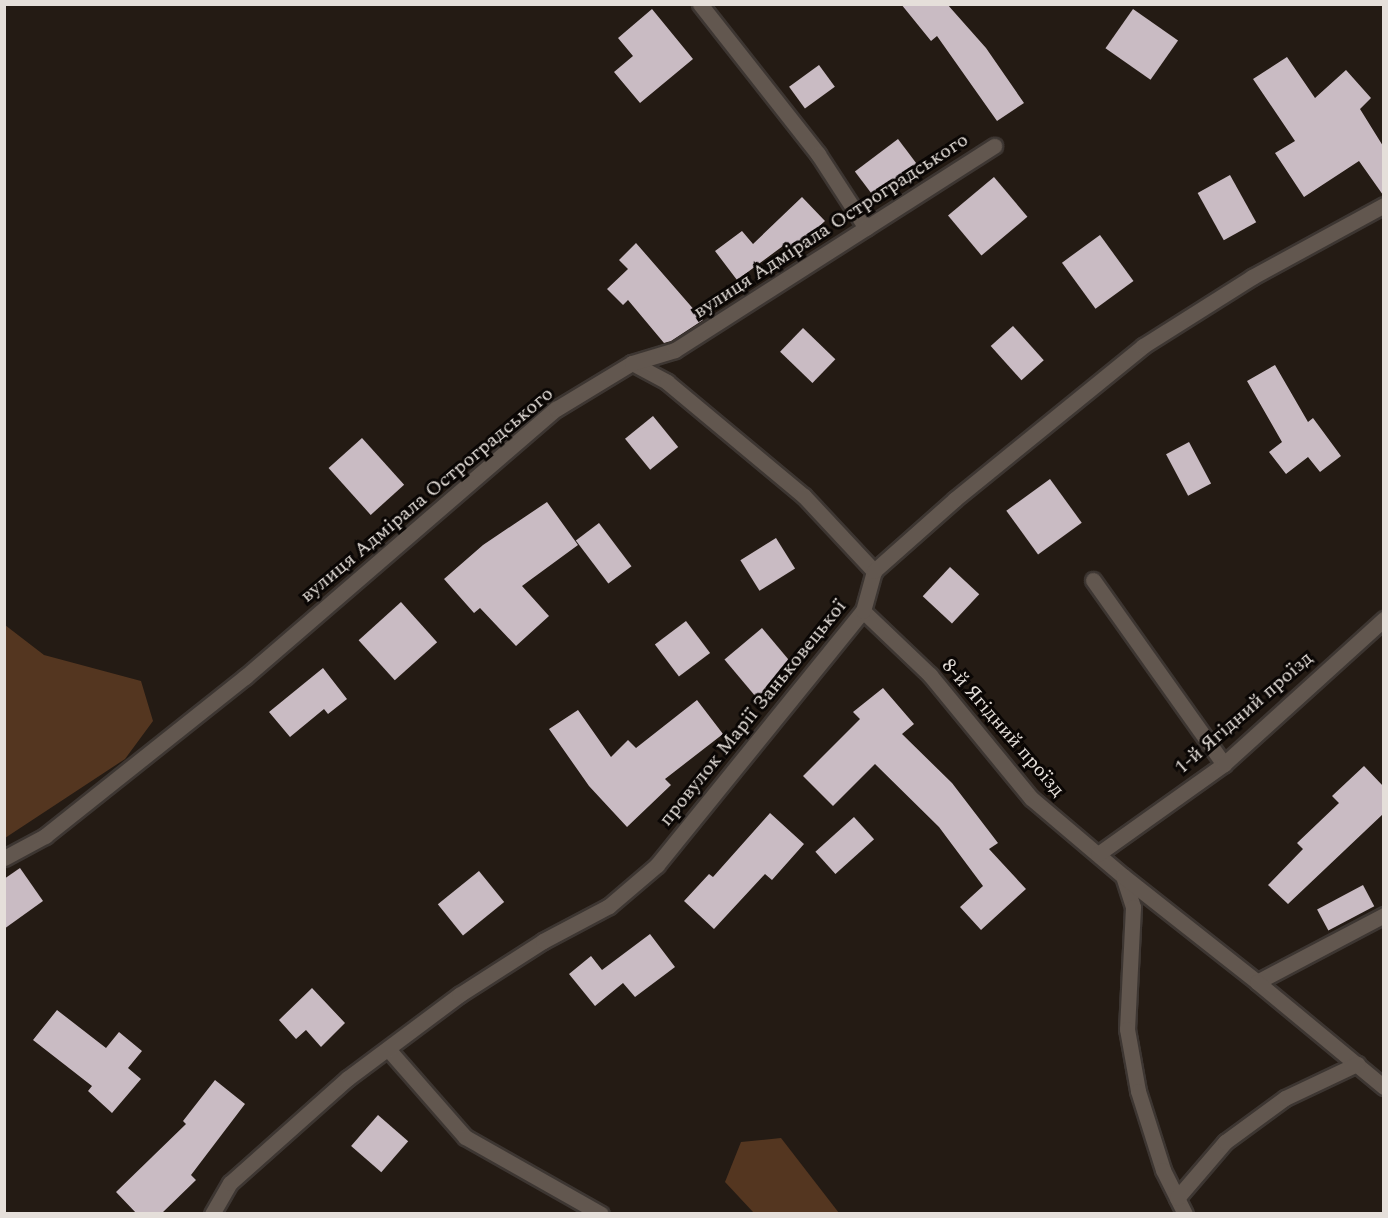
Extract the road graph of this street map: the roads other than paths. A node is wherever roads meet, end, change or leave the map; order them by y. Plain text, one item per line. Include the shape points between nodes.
1 (700, 4) edge
2 (994, 146) dead end
3 (1383, 205) edge
4 (866, 228) junction
5 (632, 363) junction
6 (874, 571) junction
7 (1093, 580) dead end
8 (863, 611) junction
9 (1383, 619) edge
10 (1224, 764) junction
11 (1098, 854) junction
12 (4, 858) edge
13 (1123, 876) junction
14 (1383, 915) edge
15 (1257, 982) junction
16 (388, 1048) junction
17 (1357, 1064) junction
18 (1383, 1087) edge
19 (1177, 1198) junction
20 (212, 1214) edge
21 (601, 1214) edge
22 (1185, 1214) edge

1 - 4 street via 818,154
2 - 4 street, вулиця Адмірала Остроградського
3 - 6 street via 1252,277 1143,346
4 - 5 street, вулиця Адмірала Остроградського via 675,350
5 - 6 street via 667,382 804,496
5 - 12 street, вулиця Адмірала Остроградського via 556,409 245,677 45,836
6 - 8 street, провулок Марії Заньковецької
7 - 10 street
8 - 11 street, 8-й Ягідний проїзд via 930,675 1031,798
8 - 16 street, провулок Марії Заньковецької via 657,865 609,906 543,941
9 - 10 street, 1-й Ягідний проїзд
10 - 11 street, 1-й Ягідний проїзд
11 - 13 street, 8-й Ягідний проїзд
13 - 15 street, 8-й Ягідний проїзд
13 - 19 street via 1133,907 1127,1029 1137,1091
14 - 15 street
15 - 17 street, 8-й Ягідний проїзд
16 - 20 street, провулок Марії Заньковецької via 230,1183
16 - 21 street via 465,1137
17 - 18 street, 8-й Ягідний проїзд
17 - 19 street via 1285,1098 1234,1136
19 - 22 street

